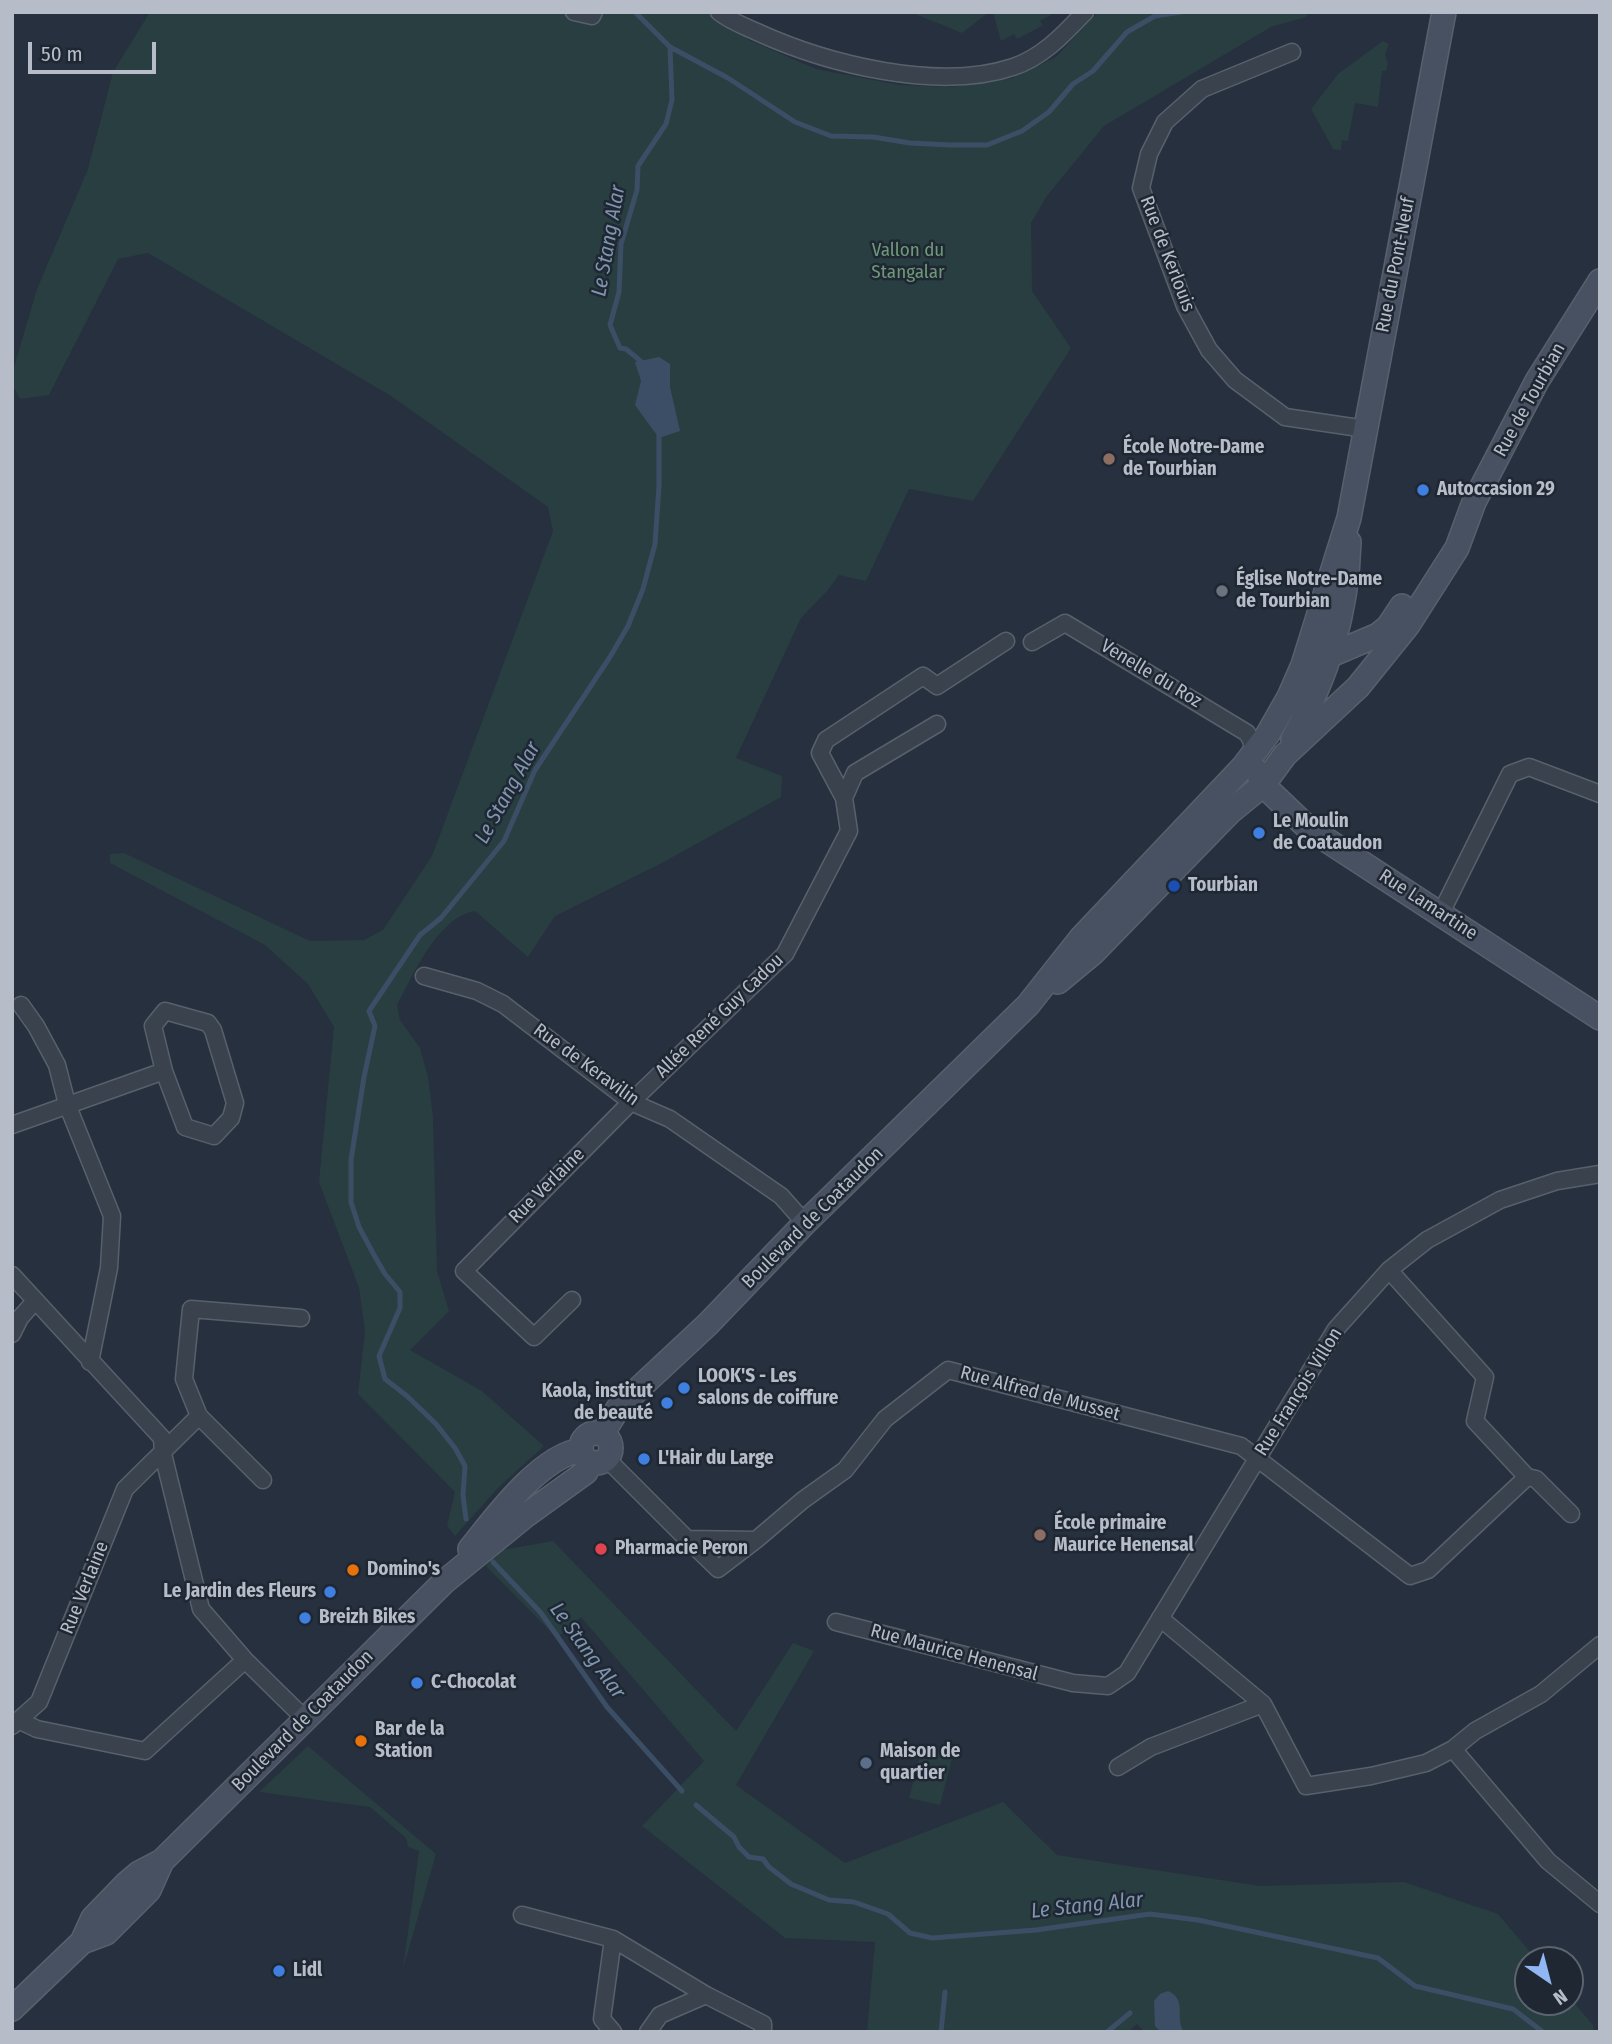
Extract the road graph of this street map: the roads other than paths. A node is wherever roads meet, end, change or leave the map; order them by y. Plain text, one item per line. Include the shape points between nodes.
1 (575, 12) edge
2 (719, 12) edge
3 (1085, 12) edge
4 (1444, 12) edge
5 (593, 14) edge
6 (1292, 52) dead end
7 (1600, 281) edge
8 (1366, 429) junction
9 (1474, 502) junction
10 (1349, 519) junction
11 (1340, 614) junction
12 (1372, 639) junction
13 (1006, 641) dead end
14 (1032, 642) dead end
15 (1331, 656) junction
16 (1303, 665) junction
17 (937, 724) dead end
18 (1285, 755) junction
19 (1252, 757) junction
20 (1263, 785) junction
21 (1600, 794) edge
22 (844, 798) junction
23 (1441, 914) junction
24 (424, 976) dead end
25 (21, 1005) dead end
26 (1028, 1005) junction
27 (1600, 1018) edge
28 (164, 1071) junction
29 (631, 1102) junction
30 (67, 1104) junction
31 (12, 1125) edge
32 (1600, 1174) edge
33 (805, 1223) junction
34 (1389, 1270) junction
35 (12, 1275) edge
36 (572, 1300) dead end
37 (35, 1301) junction
38 (301, 1318) dead end
39 (12, 1334) edge
40 (90, 1362) junction
41 (199, 1416) junction
42 (163, 1454) junction
43 (593, 1457) junction
44 (1257, 1458) junction
45 (1527, 1477) junction
46 (263, 1480) dead end
47 (1571, 1514) dead end
48 (687, 1539) junction
49 (756, 1540) junction
50 (1160, 1618) junction
51 (836, 1622) dead end
52 (1600, 1644) edge
53 (245, 1660) junction
54 (1073, 1683) joint
55 (1263, 1704) junction
56 (305, 1719) junction
57 (15, 1723) edge
58 (1453, 1749) junction
59 (1118, 1767) dead end
60 (1600, 1903) edge
61 (522, 1915) dead end
62 (613, 1939) junction
63 (706, 1994) junction
64 (12, 2008) edge
65 (613, 2032) edge
66 (648, 2032) edge
67 (763, 2032) edge

1 - 5 street
2 - 3 street via 785,44 876,70 958,77 1015,66 1051,47
4 - 8 main road, Rue du Pont-Neuf
6 - 8 street, Rue de Kerlouis via 1192,96 1165,122 1149,154 1141,188 1185,306 1209,350 1235,380 1285,417
7 - 9 main road, Rue de Tourbian via 1537,381
8 - 10 main road, Rue du Pont-Neuf
9 - 12 main road via 1388,626
9 - 18 main road, Rue de Tourbian via 1457,548 1408,625 1358,687
10 - 11 main road, Rue du Pont-Neuf via 1348,575
10 - 16 main road, Rue du Pont-Neuf
11 - 12 main road via 1357,634
11 - 15 main road, Rue du Pont-Neuf
12 - 15 main road
13 - 22 street, Allée René Guy Cadou via 937,686 923,676 826,740 820,753
14 - 19 street, Venelle du Roz via 1065,624 1247,733
15 - 16 main road
15 - 18 main road, Rue du Pont-Neuf
16 - 19 main road, Rue du Pont-Neuf
17 - 22 street via 855,773
18 - 20 main road, Rue de Tourbian
19 - 20 main road
19 - 26 main road, Boulevard de Coataudon via 1081,939
20 - 23 main road, Rue Lamartine via 1308,828
20 - 26 main road, Boulevard de Coataudon via 1230,812 1093,953
21 - 23 street via 1529,766 1510,774
22 - 29 street, Allée René Guy Cadou via 849,831 785,954
23 - 27 main road, Rue Lamartine
24 - 29 street, Rue de Keravilin via 503,1003
25 - 30 street via 57,1065
26 - 33 main road, Boulevard de Coataudon
28 - 28 street via 153,1026 164,1010 208,1023 235,1103 231,1118 214,1136 185,1127
28 - 30 street
29 - 33 street, Rue de Keravilin via 670,1119 781,1196
29 - 36 street, Rue Verlaine via 464,1271 534,1337
30 - 31 street
30 - 40 street via 112,1216 109,1268
32 - 34 street, Rue François Villon via 1557,1181 1500,1200 1427,1240
33 - 43 main road, Boulevard de Coataudon via 708,1324 619,1406 603,1434 595,1433 582,1442
34 - 44 street, Rue François Villon via 1336,1329
34 - 45 street via 1485,1377 1475,1421
35 - 37 street
37 - 39 street
37 - 40 street
38 - 41 street via 191,1308 184,1379
40 - 42 street via 162,1438
41 - 42 street, Rue Verlaine
41 - 46 street
42 - 53 street via 201,1609
42 - 57 street, Rue Verlaine via 125,1489 39,1702
43 - 48 street, Rue Alfred de Musset
43 - 56 main road, Boulevard de Coataudon via 568,1452 509,1499 444,1582
44 - 45 street via 1410,1576 1429,1570
44 - 49 street, Rue Alfred de Musset via 1241,1446 947,1370 886,1419 845,1470
44 - 50 street, Rue François Villon
45 - 47 street via 1536,1479
48 - 49 street
48 - 49 street, Rue Alfred de Musset via 718,1569
50 - 54 street, Rue François Villon via 1127,1673 1108,1686
50 - 55 street
51 - 54 street, Rue Maurice Henensal
52 - 58 street via 1541,1694 1475,1731
53 - 56 street
53 - 57 street via 145,1751
55 - 58 street via 1306,1786 1426,1763
55 - 59 street via 1151,1748
56 - 64 main road, Boulevard de Coataudon via 162,1861 126,1884 93,1918 82,1942
58 - 60 street via 1548,1861
61 - 62 street
62 - 63 street
62 - 65 street via 602,2019
63 - 66 street via 660,2015
63 - 67 street via 763,2024

